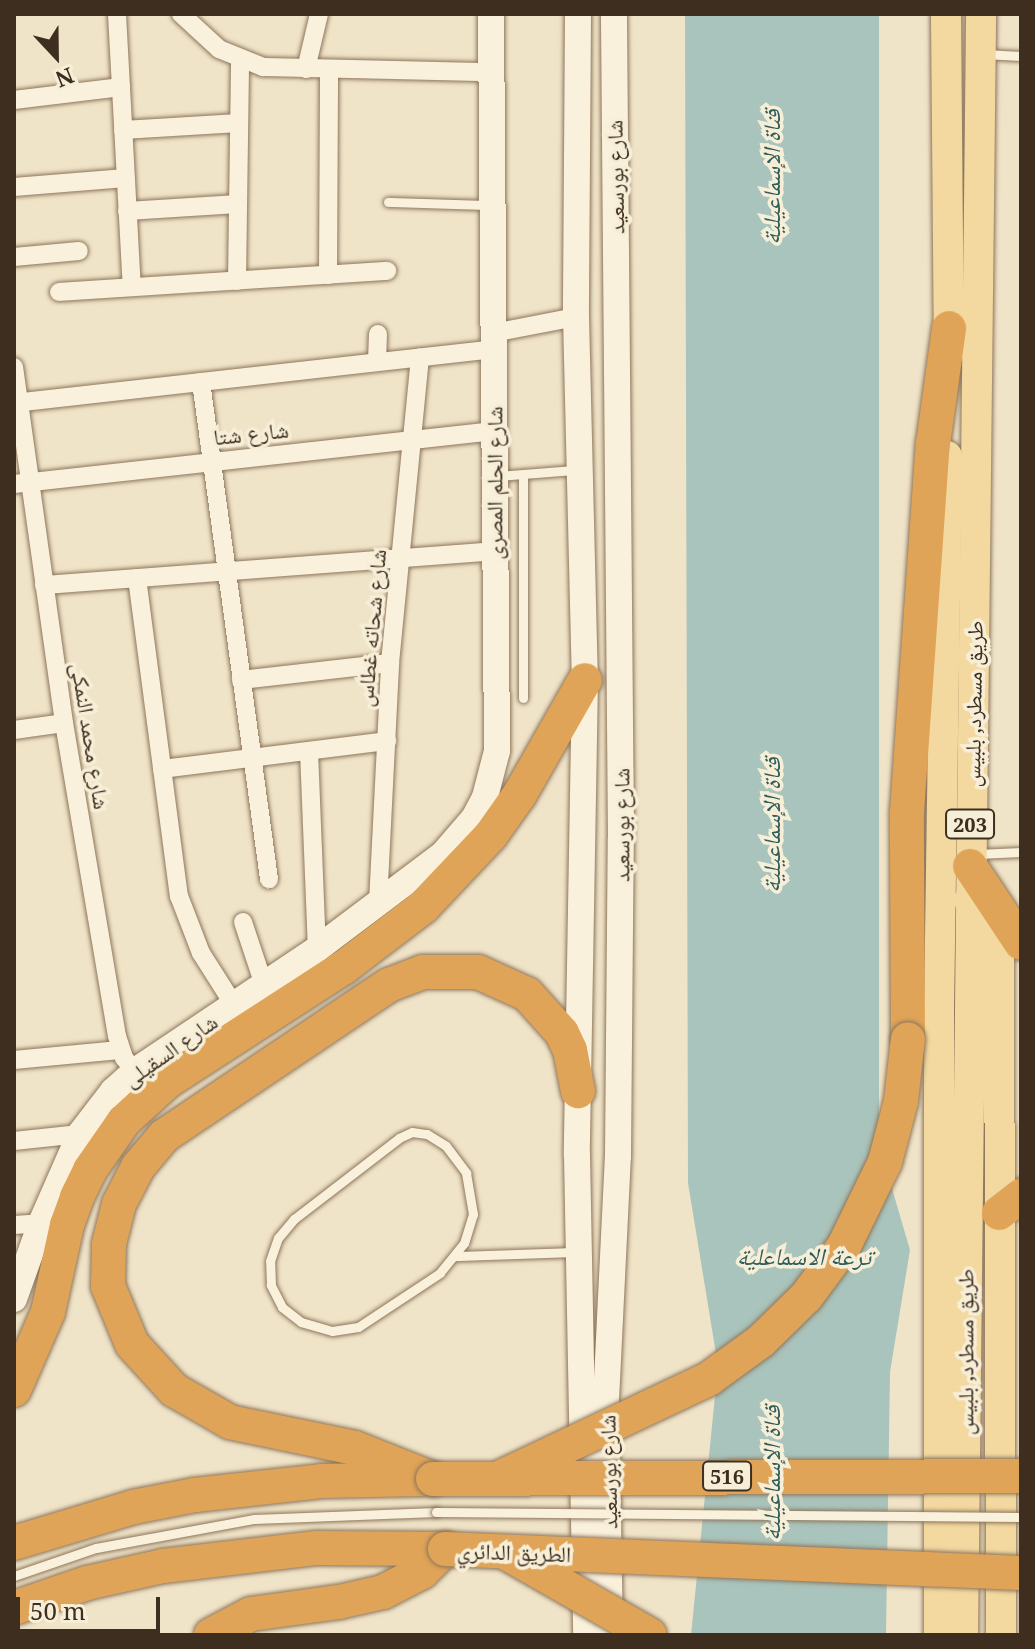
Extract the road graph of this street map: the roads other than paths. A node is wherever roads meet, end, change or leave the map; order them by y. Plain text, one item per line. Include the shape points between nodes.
1 (117, 14) edge
2 (181, 14) edge
3 (319, 14) edge
4 (491, 14) edge
5 (578, 14) edge
6 (614, 14) edge
7 (946, 14) edge
8 (981, 14) edge
9 (980, 54) junction
10 (1021, 56) edge
11 (240, 60) junction
12 (306, 69) junction
13 (329, 70) junction
14 (492, 72) junction
15 (121, 87) junction
16 (14, 100) edge
17 (239, 123) junction
18 (123, 130) junction
19 (126, 178) junction
20 (14, 187) edge
21 (388, 202) dead end
22 (238, 204) junction
23 (492, 206) junction
24 (127, 211) junction
25 (79, 251) dead end
26 (14, 257) edge
27 (387, 271) dead end
28 (328, 275) junction
29 (237, 281) junction
30 (132, 287) junction
31 (59, 292) dead end
32 (576, 317) junction
33 (949, 328) junction
34 (378, 334) dead end
35 (494, 341) junction
36 (420, 357) junction
37 (377, 362) junction
38 (14, 367) edge
39 (201, 382) junction
40 (16, 403) edge
41 (494, 431) junction
42 (412, 440) junction
43 (211, 462) junction
44 (579, 470) junction
45 (523, 474) junction
46 (494, 476) junction
47 (22, 483) edge
48 (495, 551) junction
49 (400, 558) junction
50 (226, 571) junction
51 (137, 578) junction
52 (44, 585) junction
53 (390, 663) junction
54 (241, 680) junction
55 (585, 680) junction
56 (523, 698) dead end
57 (64, 723) junction
58 (14, 730) edge
59 (387, 741) junction
60 (309, 751) junction
61 (251, 757) junction
62 (162, 769) junction
63 (1021, 852) edge
64 (970, 860) junction
65 (269, 879) dead end
66 (969, 900) junction
67 (378, 903) junction
68 (243, 922) dead end
69 (1021, 943) edge
70 (317, 949) junction
71 (264, 985) junction
72 (234, 1005) junction
73 (14, 1060) edge
74 (127, 1060) junction
75 (578, 1091) junction
76 (80, 1134) junction
77 (14, 1141) edge
78 (1010, 1205) edge
79 (41, 1223) junction
80 (14, 1225) edge
81 (580, 1252) junction
82 (613, 1252) junction
83 (456, 1256) junction
84 (14, 1299) edge
85 (14, 1390) edge
86 (1021, 1476) edge
87 (501, 1477) junction
88 (434, 1496) junction
89 (1021, 1517) edge
90 (14, 1543) edge
91 (445, 1549) junction
92 (501, 1550) junction
93 (1021, 1573) edge
94 (14, 1576) edge
95 (14, 1608) edge
96 (211, 1635) edge
97 (586, 1635) edge
98 (610, 1635) edge
99 (650, 1635) edge
100 (939, 1635) edge
101 (963, 1635) edge
102 (1001, 1635) edge

1 - 15 street
2 - 11 street via 200,35
3 - 12 street
4 - 14 main road, شارع الحلم المصرى
5 - 32 main road, شارع بورسعيد
6 - 82 main road, شارع بورسعيد via 621,838
7 - 33 main road, طريق مسطرد, بلبيس / 203
8 - 9 main road, طريق مسطرد, بلبيس / 203
9 - 10 lane
9 - 64 main road, طريق مسطرد, بلبيس / 203
11 - 12 street
11 - 17 street
12 - 13 street
13 - 14 street
13 - 28 street
14 - 23 main road, شارع الحلم المصرى
15 - 16 street
15 - 18 street
17 - 18 street
17 - 22 street
18 - 19 street
19 - 20 street
19 - 24 street
21 - 23 lane
22 - 24 street
22 - 29 street
23 - 35 main road, شارع الحلم المصرى
24 - 30 street
25 - 26 street
27 - 28 street
28 - 29 street
29 - 30 street
30 - 31 street
32 - 35 street
32 - 44 main road, شارع بورسعيد
33 - 87 highway, bridge via 933,444 907,812 908,1039 901,1101 885,1162 852,1233 806,1297 761,1341 710,1378
33 - 100 main road, طريق مسطرد, بلبيس / 203 via 939,1009
34 - 37 street
35 - 36 street
35 - 41 main road, شارع الحلم المصرى
36 - 37 street
36 - 42 street, شارع شحاته غطاس
37 - 39 street
38 - 40 street, شارع محمد النمكى
39 - 40 street
39 - 43 street
40 - 47 street, شارع محمد النمكى
41 - 42 street, شارع شتا
41 - 46 main road, شارع الحلم المصرى
42 - 43 street, شارع شتا
42 - 49 street, شارع شحاته غطاس
43 - 47 street, شارع شتا
43 - 50 street
44 - 45 lane
44 - 55 main road, شارع بورسعيد
45 - 46 lane
45 - 56 lane
46 - 48 main road, شارع الحلم المصرى
47 - 52 street, شارع محمد النمكى
48 - 49 street
48 - 67 main road, شارع الحلم المصرى via 493,775 474,818 459,837
49 - 50 street
49 - 53 street, شارع شحاته غطاس
50 - 51 street
50 - 54 street
51 - 52 street
51 - 62 street
52 - 57 street, شارع محمد النمكى
53 - 54 street
53 - 59 street, شارع شحاته غطاس
54 - 61 street
55 - 75 main road, شارع بورسعيد
55 - 85 highway via 491,835 423,907 343,968 168,1081 124,1121 97,1157 77,1197 48,1312
57 - 58 street
57 - 74 street, شارع محمد النمكى
59 - 60 street
59 - 67 street, شارع شحاته غطاس
60 - 61 street
60 - 70 street
61 - 62 street
61 - 65 street
62 - 72 street via 185,916
63 - 64 lane
64 - 66 main road, طريق مسطرد, بلبيس / 203
64 - 69 highway
66 - 78 main road via 987,923 999,953
66 - 101 main road, طريق مسطرد, بلبيس / 203
67 - 70 main road, شارع السقيلى
68 - 71 street
70 - 71 main road, شارع السقيلى
71 - 72 main road, شارع السقيلى
72 - 74 main road, شارع السقيلى
73 - 74 street
74 - 76 main road, شارع السقيلى via 113,1091
75 - 81 main road, شارع بورسعيد
75 - 88 highway via 562,1033 527,994 478,972 423,972 389,985 164,1136 138,1167 119,1204 109,1244 111,1296 132,1344 174,1390 230,1422 355,1448
76 - 77 street
76 - 79 main road, شارع السقيلى
78 - 102 main road
79 - 80 street
79 - 84 main road, شارع السقيلى
81 - 82 main road
81 - 83 lane
81 - 97 main road, شارع بورسعيد
82 - 98 main road, شارع بورسعيد via 606,1400
83 - 83 lane via 470,1229 470,1183 446,1146 412,1132 285,1228 270,1261 271,1285 282,1307 301,1322 349,1330 440,1273
86 - 87 highway, 516, bridge
87 - 88 highway, 516, bridge
88 - 89 lane, bridge
88 - 90 highway, 516 via 321,1481 195,1495 118,1511
88 - 94 lane via 254,1519 96,1548
91 - 92 highway, الطريق الدائري, bridge
91 - 95 highway, الطريق الدائري via 317,1548 178,1563 87,1583
91 - 96 highway via 422,1572 383,1592 251,1614
92 - 93 highway, الطريق الدائري, bridge
92 - 99 highway, bridge

